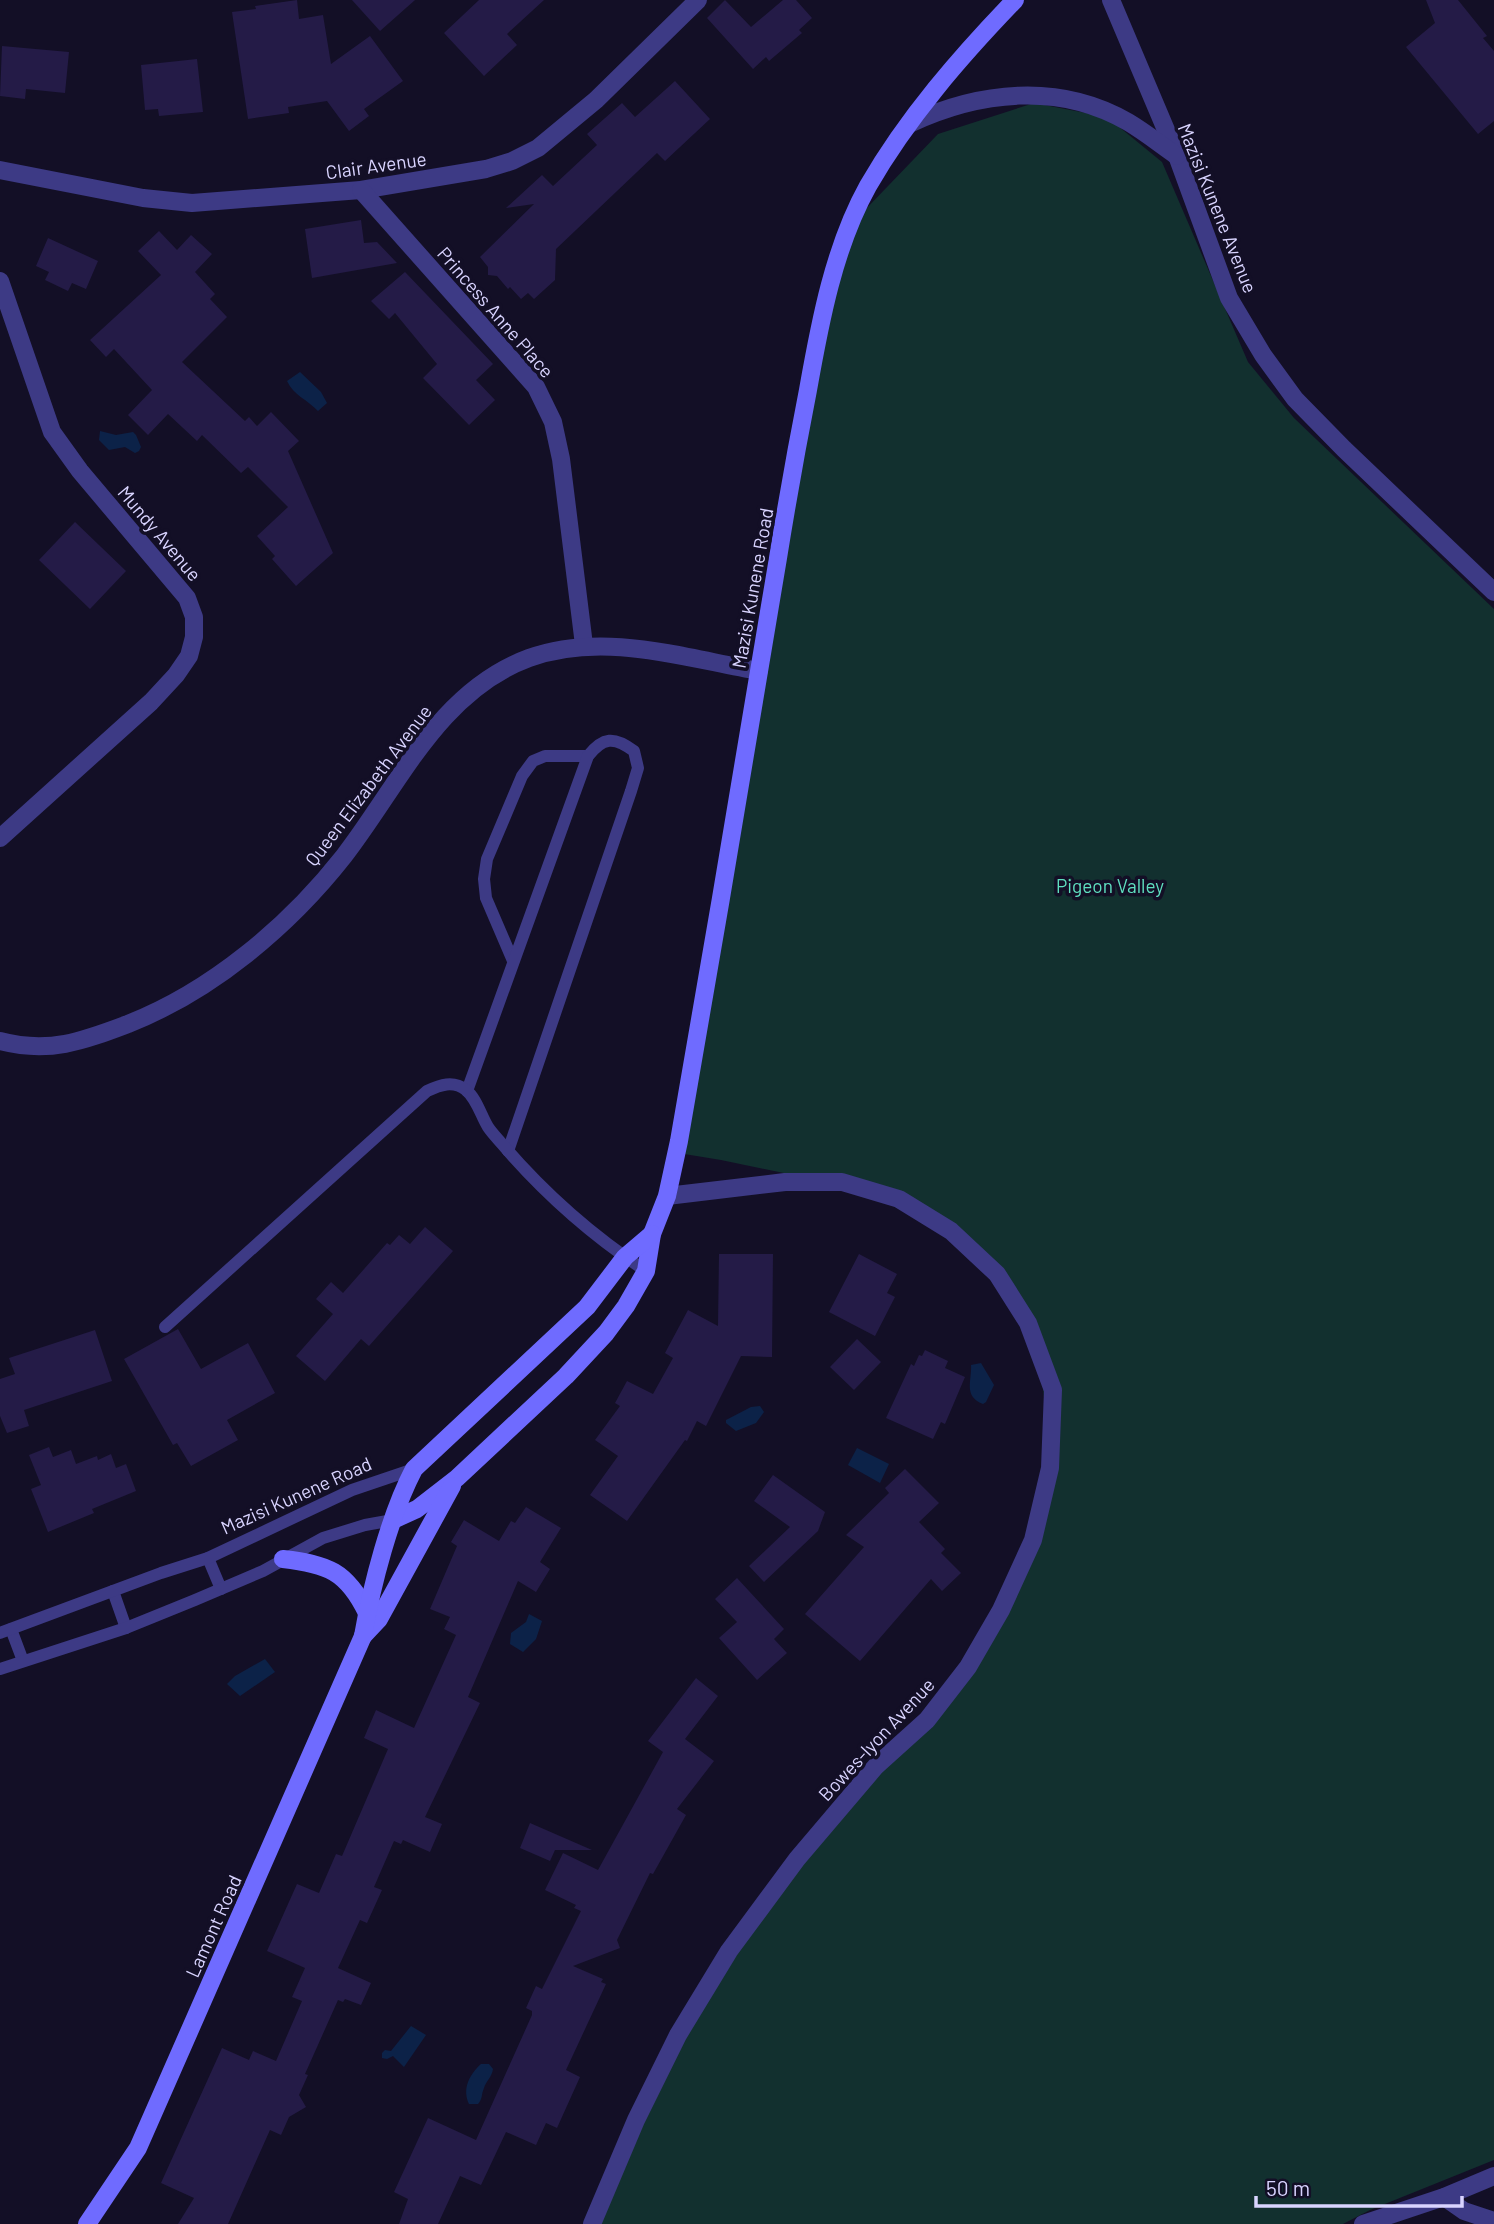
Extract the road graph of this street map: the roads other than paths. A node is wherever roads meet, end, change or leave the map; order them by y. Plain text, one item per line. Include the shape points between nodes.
1 (698, 0) edge
2 (1015, 0) edge
3 (1111, 0) edge
4 (909, 124) junction
5 (1177, 156) junction
6 (0, 170) edge
7 (361, 190) junction
8 (0, 281) edge
9 (1494, 592) edge
10 (584, 645) junction
11 (759, 671) junction
12 (588, 756) junction
13 (0, 838) edge
14 (513, 961) junction
15 (0, 1041) edge
16 (467, 1091) junction
17 (508, 1151) junction
18 (667, 1196) junction
19 (652, 1234) junction
20 (625, 1257) junction
21 (646, 1270) junction
22 (164, 1327) dead end
23 (414, 1469) junction
24 (457, 1478) junction
25 (393, 1520) junction
26 (208, 1558) junction
27 (283, 1559) junction
28 (221, 1589) junction
29 (113, 1591) junction
30 (367, 1613) junction
31 (125, 1629) junction
32 (5, 1631) edge
33 (363, 1636) junction
34 (23, 1661) junction
35 (0, 1669) edge
36 (1494, 2176) edge
37 (1444, 2197) junction
38 (1494, 2221) edge
39 (87, 2224) edge
40 (592, 2224) edge
41 (1363, 2224) edge

1 - 7 street, Clair Avenue via 596,100 538,148 485,169
2 - 4 street, Mazisi Kunene Road via 970,47
3 - 5 street, Mazisi Kunene Avenue
4 - 5 street via 978,100 1048,94 1127,121
4 - 11 street, Mazisi Kunene Road via 868,187 850,227 818,334
5 - 9 street, Mazisi Kunene Avenue via 1229,298 1263,355 1295,399
6 - 7 street, Clair Avenue via 192,203
7 - 10 street, Princess Anne Place via 536,387 553,422 561,459
8 - 13 street, Mundy Avenue via 52,432 187,598 194,617 189,656 160,693
10 - 11 street, Queen Elizabeth Avenue
10 - 15 street, Queen Elizabeth Avenue via 529,658 469,692 429,735 343,856 300,906 200,986 88,1039 36,1048
11 - 18 street, Mazisi Kunene Road
12 - 14 lane
12 - 14 lane via 545,756 533,761 522,776 487,859 486,898
12 - 17 lane via 597,744 623,742 634,751 638,768
14 - 16 lane
16 - 17 lane
16 - 22 lane via 442,1084 427,1091
17 - 20 lane via 559,1206
18 - 19 street, Mazisi Kunene Road
18 - 40 street, Bowes-lyon Avenue via 785,1182 842,1182 899,1199 951,1231 997,1274 1028,1323 1053,1390 1050,1468 1033,1540 968,1667 927,1720 876,1766 797,1859 729,1951 678,2035
19 - 20 street, Mazisi Kunene Road
19 - 21 street, Mazisi Kunene Road
20 - 21 lane
20 - 23 street, Mazisi Kunene Road via 587,1307
21 - 24 street, Mazisi Kunene Road via 626,1306 582,1359
23 - 25 street, Lamont Road
23 - 26 lane, Mazisi Kunene Road via 352,1490
24 - 25 street
24 - 33 street, Lamont Road via 379,1619
25 - 27 lane via 323,1538
25 - 30 street, Lamont Road
26 - 28 lane
26 - 29 lane, Mazisi Kunene Road
27 - 28 lane
27 - 30 street via 315,1563 335,1572 351,1585
28 - 31 lane
29 - 31 lane
29 - 32 lane, Mazisi Kunene Road
30 - 33 street, Lamont Road
31 - 34 lane
32 - 34 lane
33 - 39 street, Lamont Road via 138,2148
34 - 35 lane
36 - 37 street
37 - 38 street via 1464,2211
37 - 41 street

